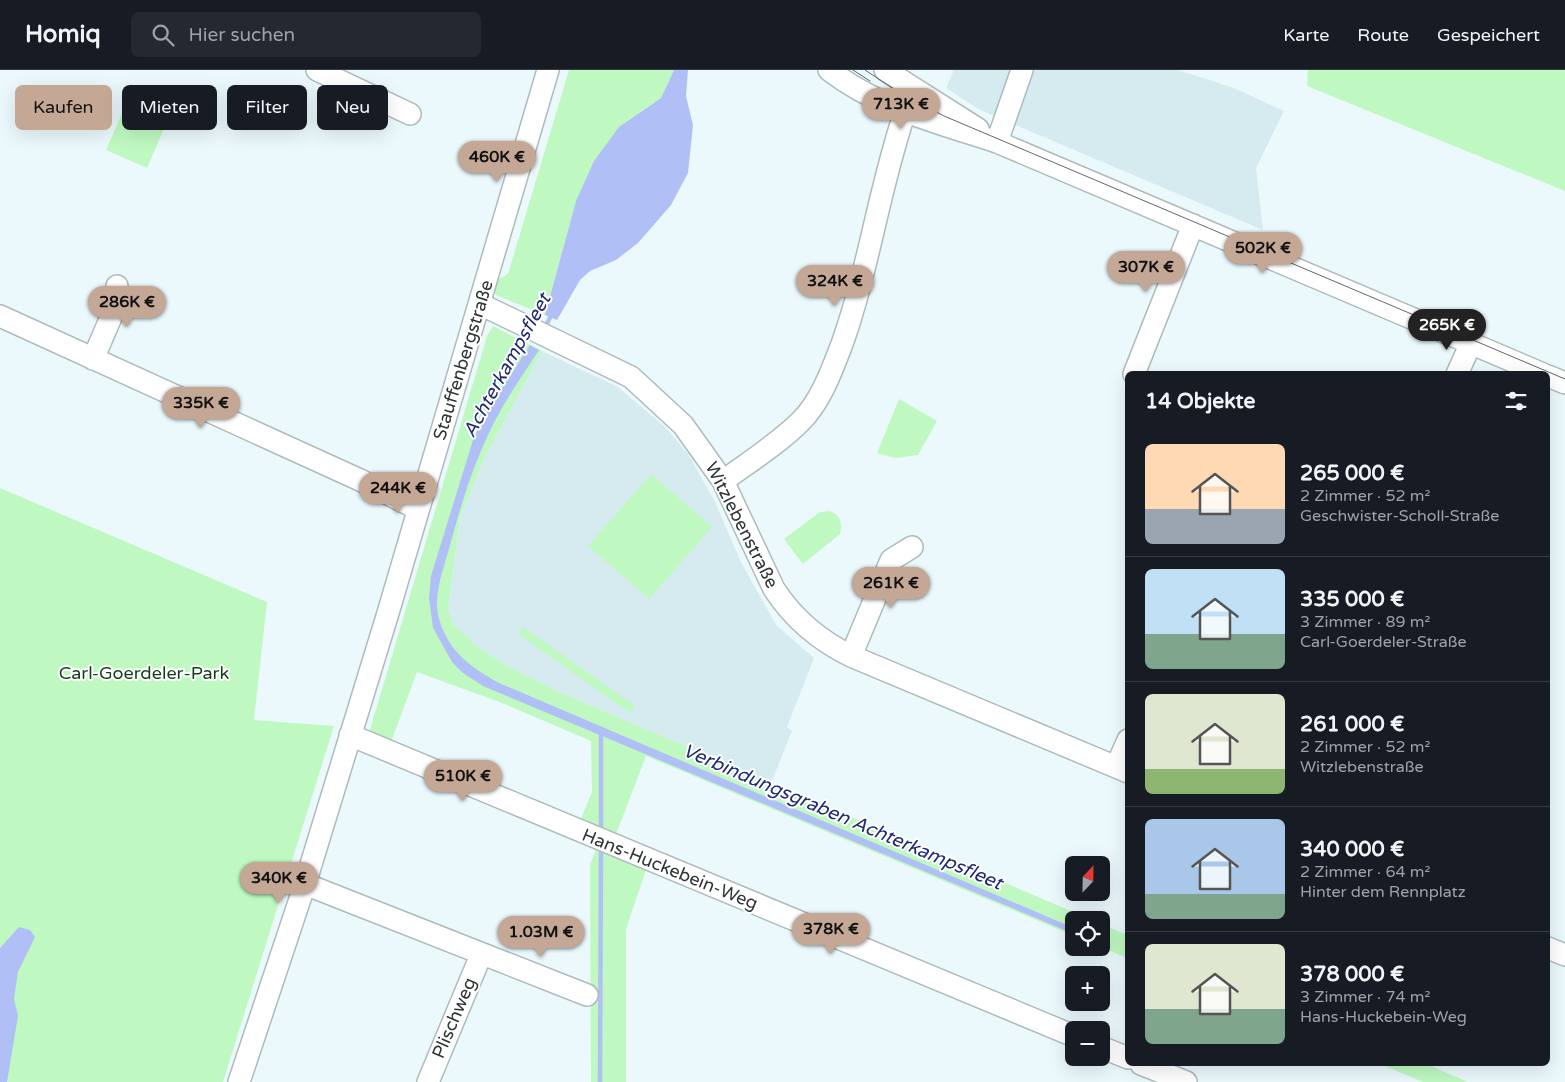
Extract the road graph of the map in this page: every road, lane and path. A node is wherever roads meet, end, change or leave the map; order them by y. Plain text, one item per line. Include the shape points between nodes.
1 (317, 70) edge
2 (548, 70) edge
3 (829, 70) edge
4 (885, 70) edge
5 (1022, 70) edge
6 (905, 112) junction
7 (410, 114) dead end
8 (997, 142) junction
9 (1193, 225) junction
10 (118, 286) dead end
11 (480, 304) junction
12 (0, 316) edge
13 (1470, 343) junction
14 (93, 359) junction
15 (1135, 371) edge
16 (1458, 371) edge
17 (1535, 371) edge
18 (1550, 377) edge
19 (1565, 383) edge
20 (722, 481) junction
21 (418, 509) junction
22 (912, 547) dead end
23 (852, 656) junction
24 (350, 735) junction
25 (1125, 754) edge
26 (1122, 769) edge
27 (305, 884) junction
28 (1550, 949) edge
29 (481, 955) junction
30 (1565, 955) edge
31 (587, 996) dead end
32 (1065, 1032) edge
33 (1110, 1051) edge
34 (1125, 1057) edge
35 (1147, 1066) edge
36 (239, 1082) edge
37 (428, 1082) edge
38 (1186, 1082) edge

1 - 7 street
2 - 11 street, Stauffenbergstraße
3 - 6 street via 855,89
4 - 8 street
5 - 8 street
6 - 8 street
6 - 20 street via 892,152 856,304 832,370 802,420
8 - 9 street
9 - 13 street
9 - 15 street
10 - 14 street via 116,308
11 - 20 street, Witzlebenstraße via 631,377 683,425
11 - 21 street, Stauffenbergstraße
12 - 14 street
13 - 16 street
13 - 17 street
14 - 21 street
18 - 19 street
20 - 23 street, Witzlebenstraße via 783,603 824,641
21 - 24 street, Stauffenbergstraße
22 - 23 street via 891,560
23 - 26 street, Witzlebenstraße
24 - 27 street, Stauffenbergstraße
24 - 32 street, Hans-Huckebein-Weg
25 - 26 street, Witzlebenstraße
27 - 29 street
27 - 36 street, Stauffenbergstraße
28 - 30 street
29 - 31 street
29 - 37 street, Plischweg
33 - 34 street
35 - 38 street

